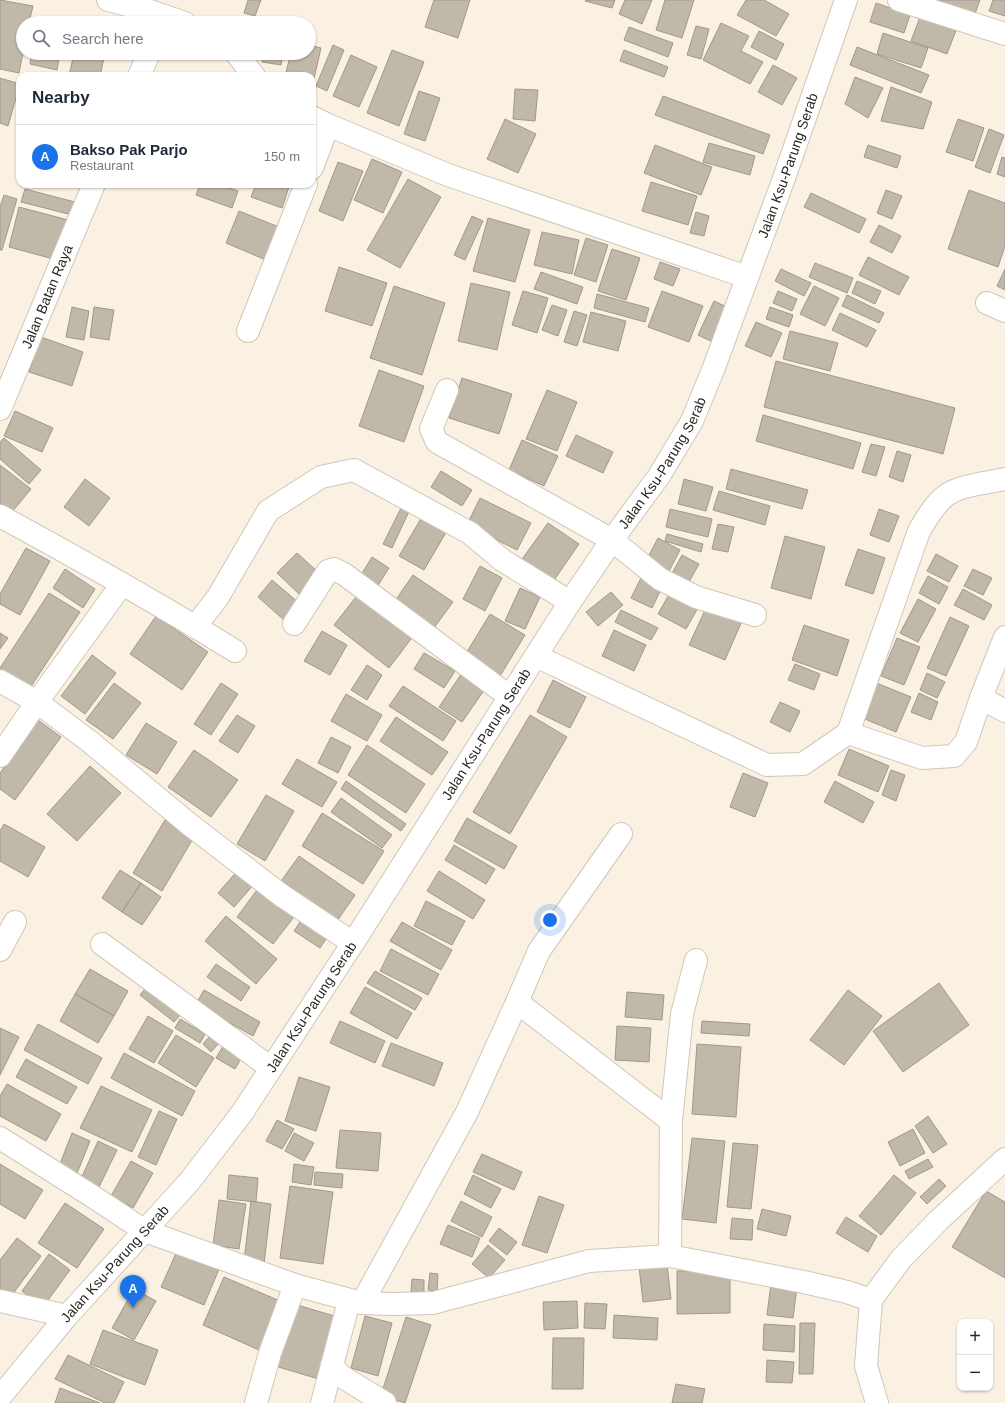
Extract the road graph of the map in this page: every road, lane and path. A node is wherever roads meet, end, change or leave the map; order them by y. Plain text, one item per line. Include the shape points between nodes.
1 (108, 0) edge
2 (846, 0) edge
3 (899, 0) edge
4 (165, 13) edge
5 (1005, 34) edge
6 (146, 60) edge
7 (241, 60) edge
8 (141, 72) edge
9 (251, 72) edge
10 (320, 121) edge
11 (316, 144) edge
12 (92, 188) edge
13 (304, 188) edge
14 (747, 277) junction
15 (248, 331) dead end
16 (447, 390) dead end
17 (0, 409) edge
18 (1005, 479) edge
19 (0, 516) edge
20 (612, 540) junction
21 (122, 584) junction
22 (570, 602) junction
23 (755, 615) dead end
24 (294, 624) dead end
25 (195, 627) junction
26 (1005, 637) edge
27 (235, 652) dead end
28 (536, 656) junction
29 (0, 681) edge
30 (510, 697) junction
31 (981, 698) junction
32 (37, 702) junction
33 (1005, 711) edge
34 (848, 733) junction
35 (0, 756) edge
36 (621, 834) dead end
37 (15, 922) dead end
38 (102, 944) dead end
39 (353, 944) junction
40 (0, 950) edge
41 (696, 960) dead end
42 (517, 1002) junction
43 (271, 1068) junction
44 (671, 1121) junction
45 (0, 1138) edge
46 (1005, 1159) edge
47 (145, 1231) junction
48 (670, 1256) junction
49 (295, 1285) junction
50 (871, 1300) junction
51 (0, 1301) edge
52 (356, 1302) junction
53 (67, 1316) junction
54 (332, 1365) junction
55 (0, 1397) edge
56 (256, 1403) edge
57 (322, 1403) edge
58 (385, 1403) edge
59 (877, 1403) edge

1 - 4 street
2 - 14 street, Jalan Ksu-Parung Serab
3 - 5 street
6 - 8 street
7 - 9 street
10 - 11 street
10 - 14 street via 448,175
12 - 17 street, Jalan Batan Raya
13 - 15 street
14 - 20 street, Jalan Ksu-Parung Serab via 692,421 659,476
16 - 20 street via 431,429 437,442
18 - 34 street via 954,491 943,497 919,531
19 - 21 street
20 - 22 street, Jalan Ksu-Parung Serab
20 - 23 street via 660,579 696,597
21 - 25 street
21 - 32 street
22 - 25 street via 502,560 470,533 354,470 321,477 268,511 218,597
22 - 28 street, Jalan Ksu-Parung Serab
24 - 30 street via 328,571 334,568
25 - 27 street
26 - 31 street
28 - 30 street, Jalan Ksu-Parung Serab
28 - 34 street via 767,765 803,764
29 - 32 street
30 - 39 street, Jalan Ksu-Parung Serab
31 - 33 street
31 - 34 street via 966,742 954,756 922,758
32 - 35 street
32 - 39 street via 90,741 190,824 281,894
36 - 42 street via 539,950
37 - 40 street
38 - 43 street
39 - 43 street, Jalan Ksu-Parung Serab
41 - 44 street via 682,1014
42 - 44 street
42 - 52 street via 467,1112
43 - 47 street, Jalan Ksu-Parung Serab via 242,1113 190,1182
44 - 48 street
45 - 47 street
46 - 50 street via 901,1259
47 - 49 street
47 - 53 street, Jalan Ksu-Parung Serab
48 - 50 street via 804,1282
48 - 52 street via 589,1261 434,1303
49 - 52 street
49 - 56 street via 270,1353
50 - 59 street via 866,1366
51 - 53 street
52 - 54 street
53 - 55 street, Jalan Ksu-Parung Serab
54 - 57 street
54 - 58 street via 340,1376

